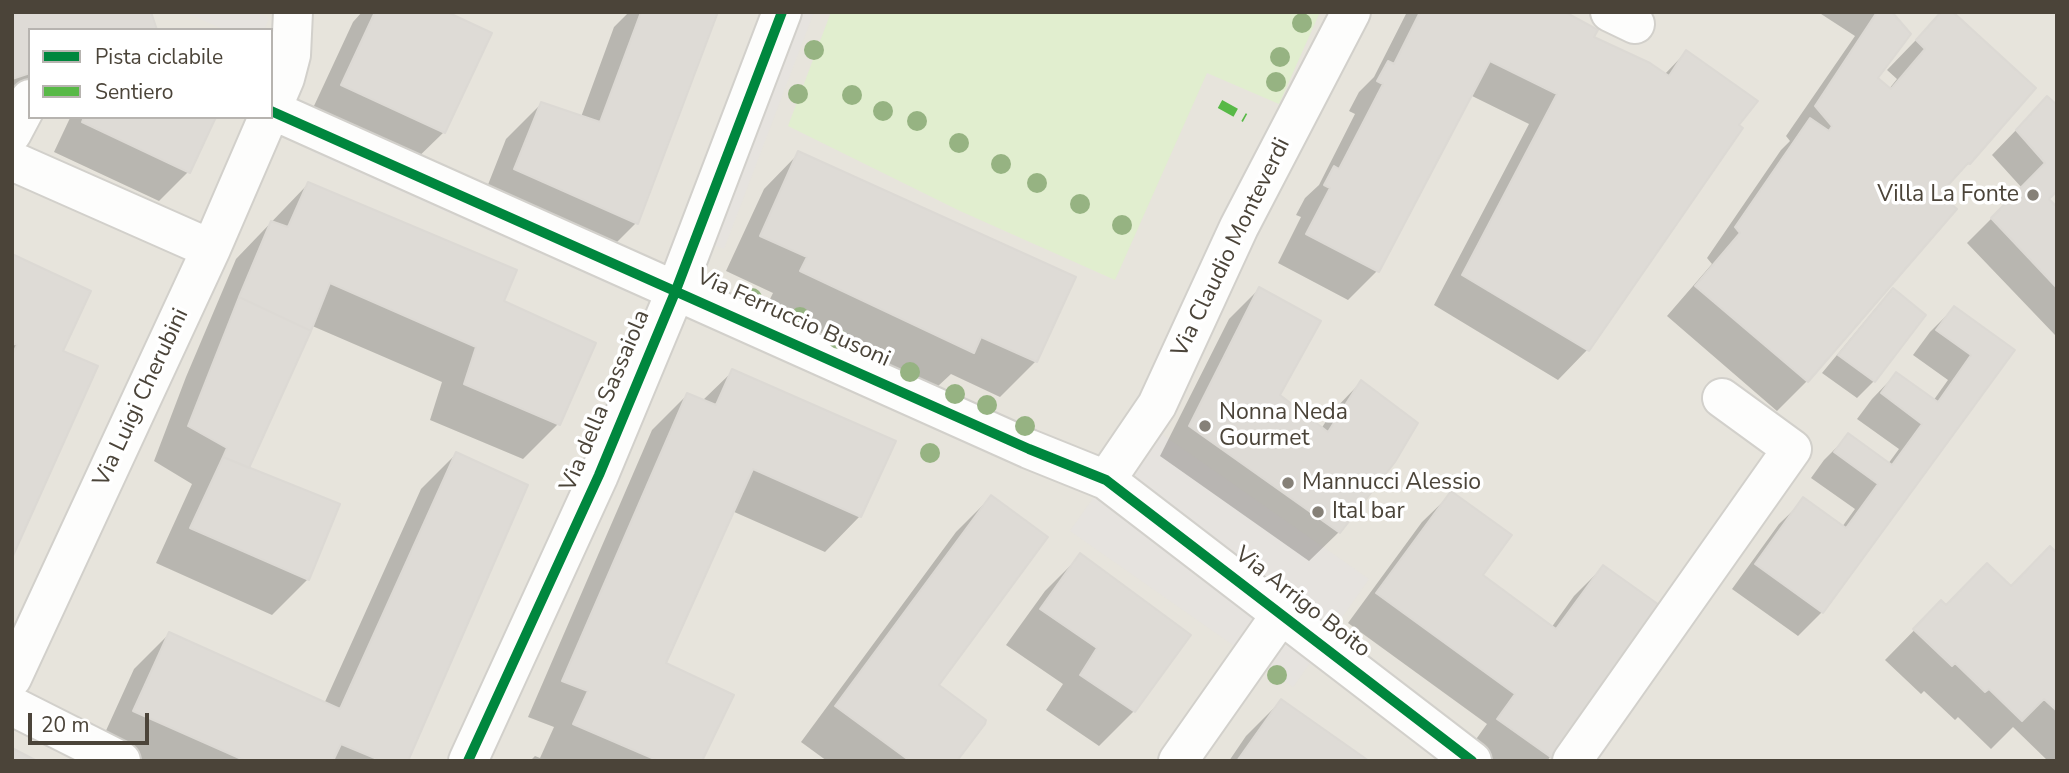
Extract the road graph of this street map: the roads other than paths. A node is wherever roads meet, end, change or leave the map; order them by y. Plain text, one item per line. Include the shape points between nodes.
1 (293, 12) edge
2 (782, 12) edge
3 (1351, 12) edge
4 (28, 103) edge
5 (273, 106) edge
6 (273, 112) edge
7 (267, 119) edge
8 (12, 133) edge
9 (12, 162) edge
10 (211, 249) junction
11 (676, 290) junction
12 (1722, 398) dead end
13 (1107, 480) junction
14 (1282, 613) junction
15 (12, 678) edge
16 (12, 706) edge
17 (121, 761) edge
18 (468, 761) edge
19 (1178, 761) edge
20 (1472, 761) edge
21 (1572, 761) edge

1 - 5 street via 291,55
2 - 11 street, Via della Sassaiola
3 - 13 street, Via Claudio Monteverdi via 1244,216 1157,405
4 - 8 street
6 - 11 street, Via Ferruccio Busoni
7 - 10 street, Via Luigi Cherubini
9 - 10 street
10 - 15 street, Via Luigi Cherubini
11 - 13 street, Via Ferruccio Busoni
11 - 18 street, Via della Sassaiola
12 - 21 street via 1792,449
13 - 14 street, Via Arrigo Boito
14 - 19 street
14 - 20 street, Via Arrigo Boito
16 - 17 street

